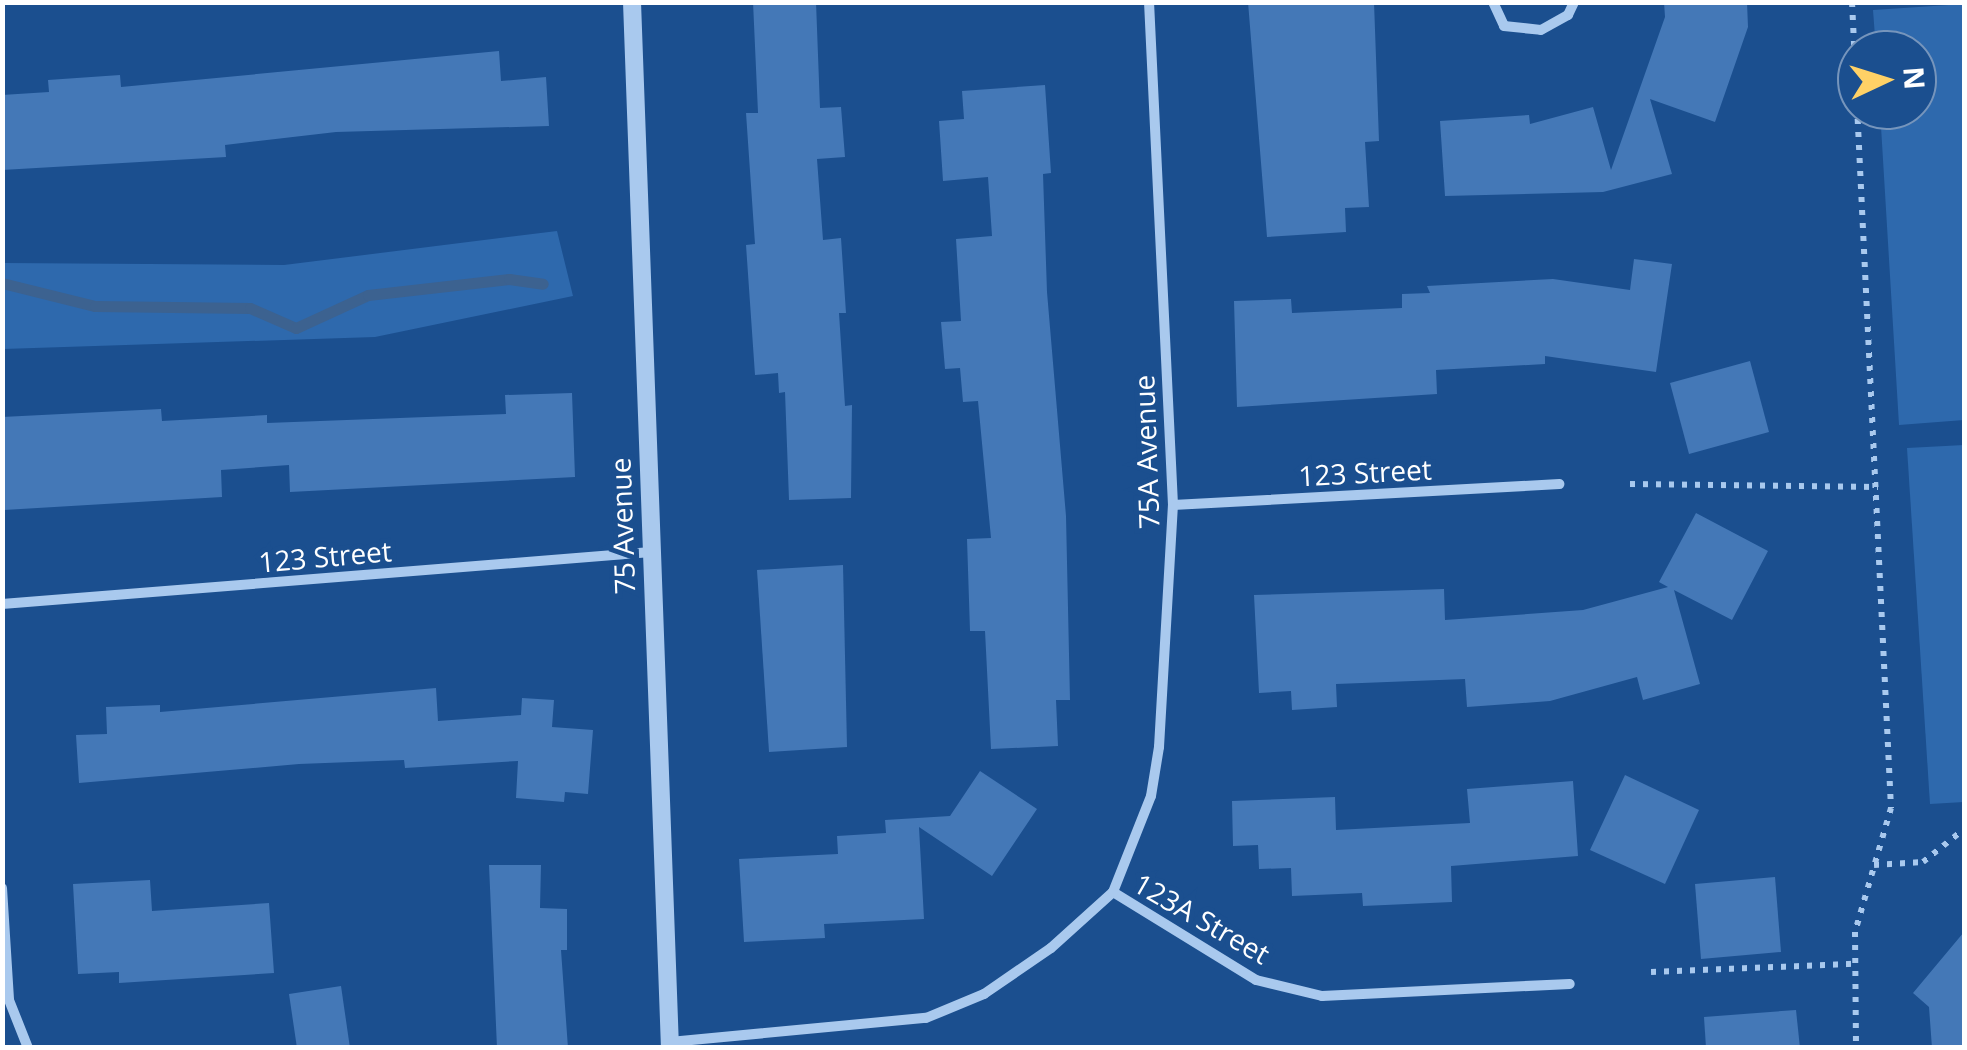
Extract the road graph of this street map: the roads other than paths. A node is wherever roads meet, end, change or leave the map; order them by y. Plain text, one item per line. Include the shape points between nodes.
1 (632, 2) edge
2 (1149, 2) edge
3 (1493, 2) edge
4 (1574, 2) edge
5 (1559, 484) dead end
6 (1173, 505) junction
7 (651, 552) junction
8 (2, 604) edge
9 (2, 888) edge
10 (1113, 892) junction
11 (1570, 984) dead end
12 (670, 1045) edge
13 (28, 1048) edge

1 - 7 street, 75 Avenue
2 - 6 street, 75A Avenue
3 - 4 street via 1504,26 1541,30 1568,16
5 - 6 street, 123 Street
6 - 10 street, 75A Avenue via 1160,747 1150,796
7 - 8 street, 123 Street
7 - 12 street, 75 Avenue
9 - 13 street via 10,1000
10 - 11 street, 123A Street via 1256,980 1322,996
10 - 12 street, 123A Street via 1052,948 984,994 926,1018

